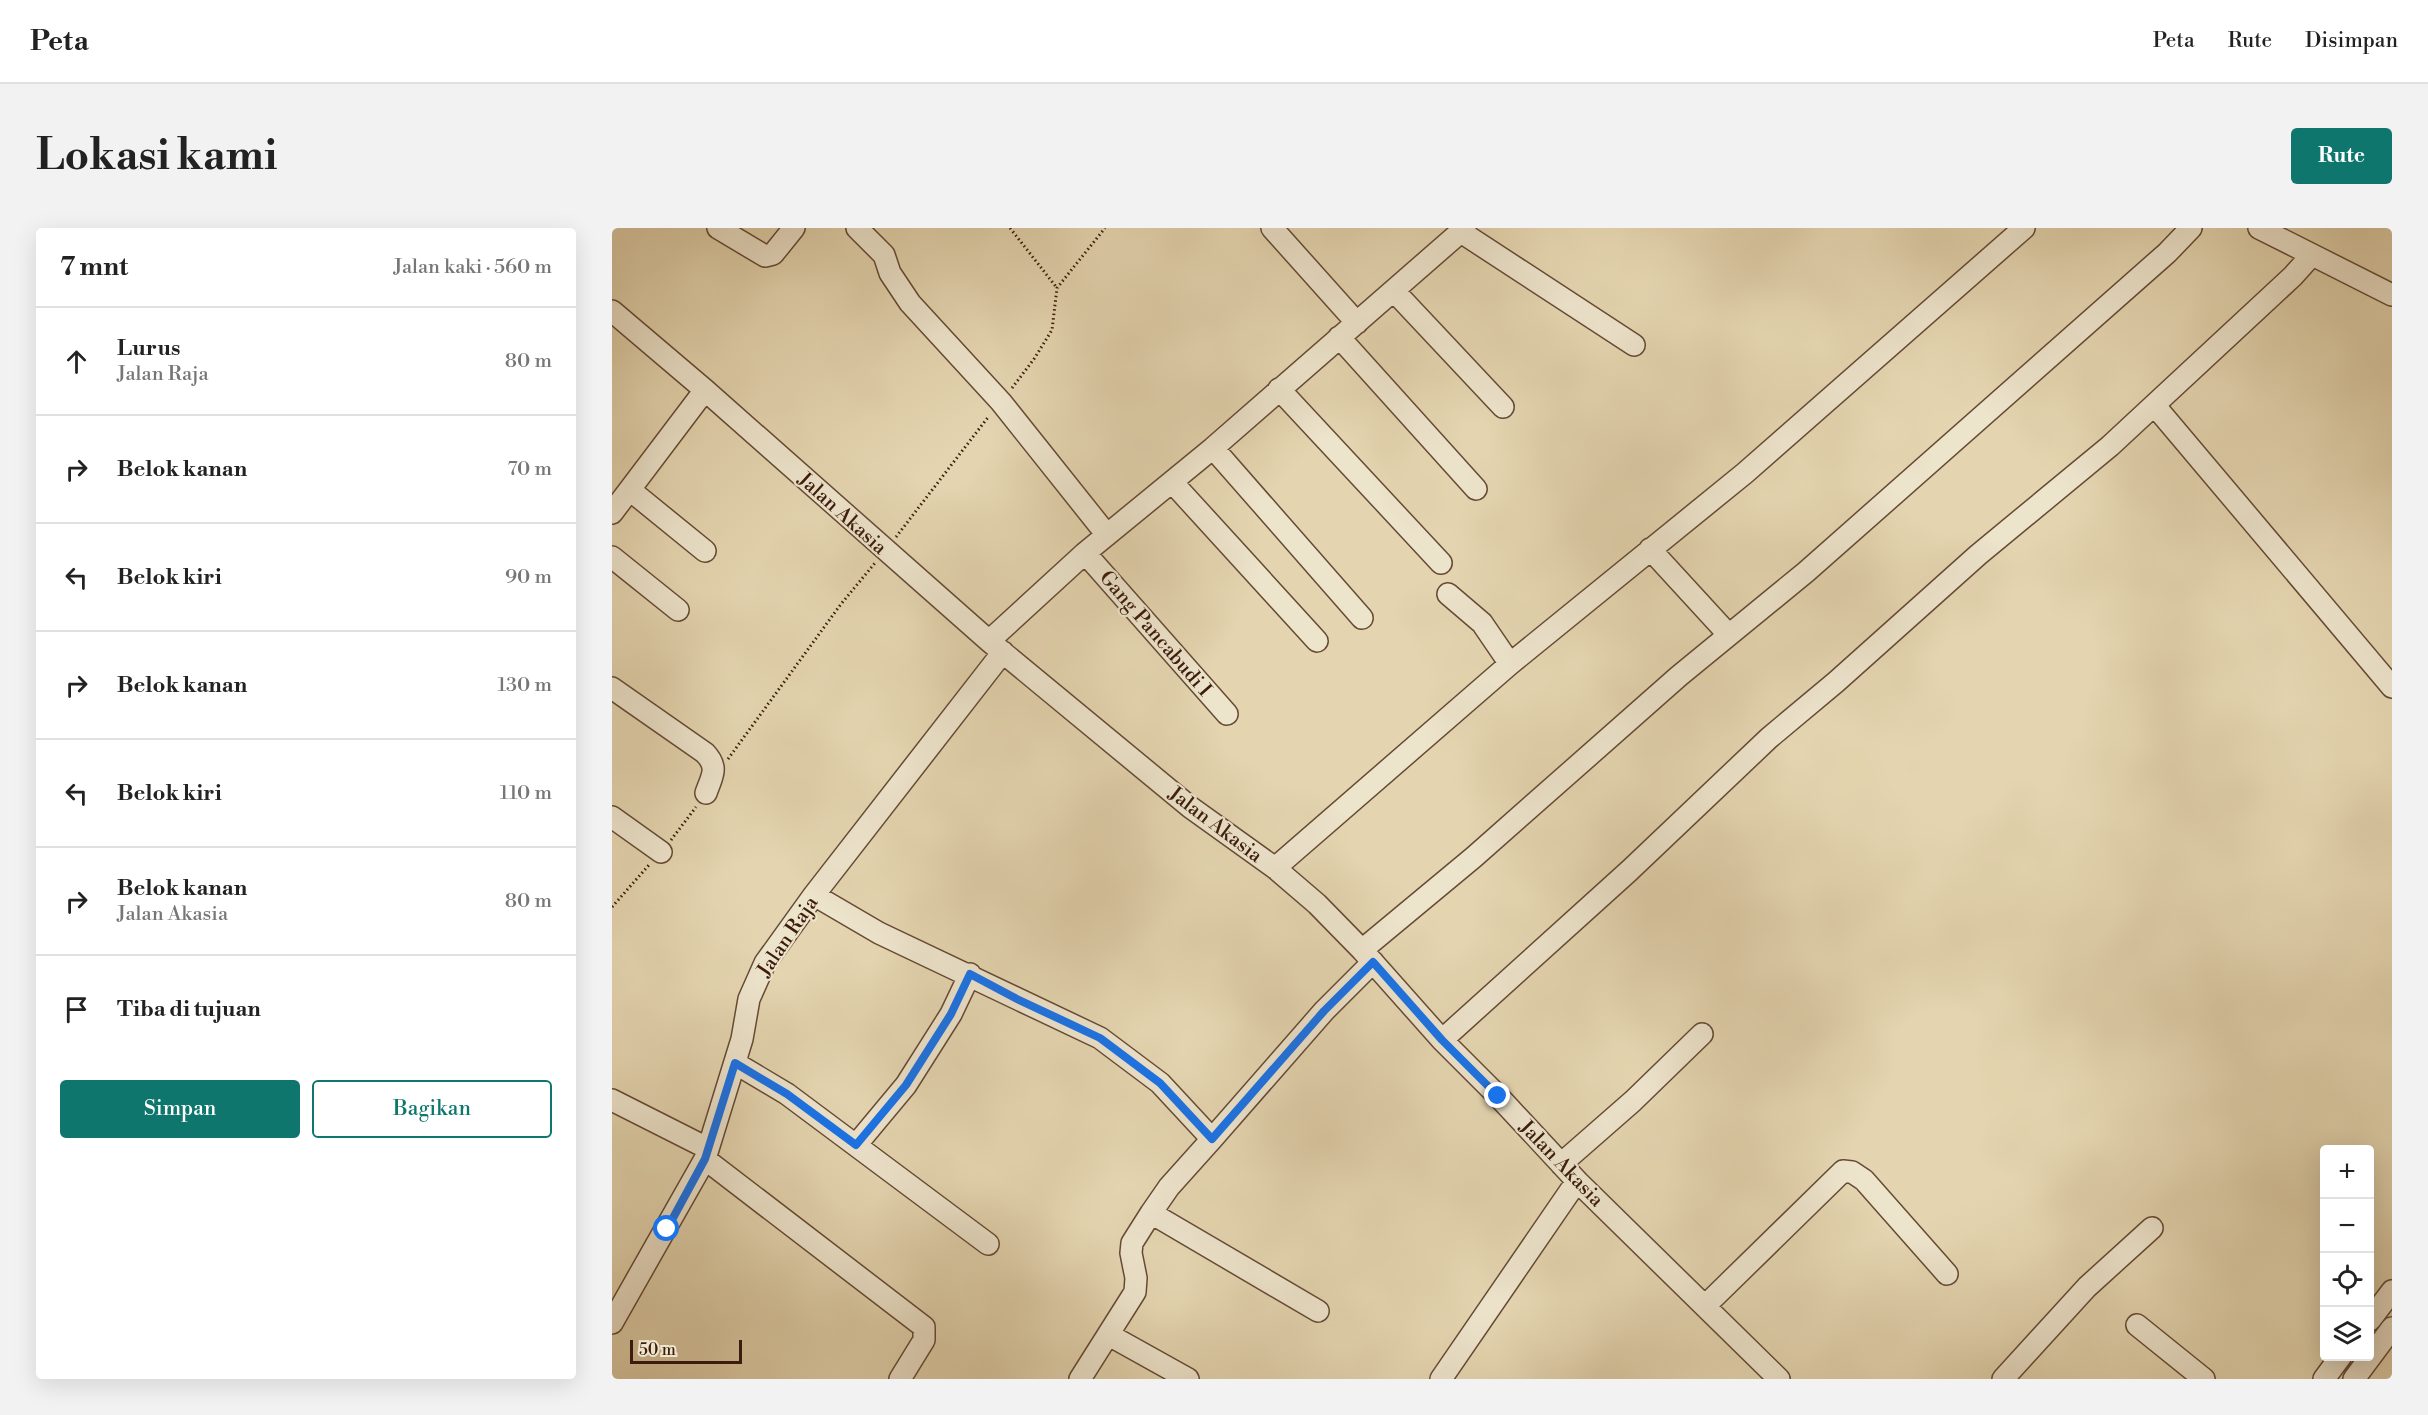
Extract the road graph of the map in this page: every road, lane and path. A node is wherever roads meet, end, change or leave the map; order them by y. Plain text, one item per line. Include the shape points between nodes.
1 (718, 228) edge
2 (794, 228) edge
3 (857, 228) edge
4 (1010, 228) edge
5 (1105, 228) edge
6 (1272, 228) edge
7 (2024, 228) edge
8 (2191, 228) edge
9 (2259, 228) edge
10 (1463, 230) edge
11 (2292, 236) edge
12 (2311, 256) junction
13 (1057, 288) junction
14 (1394, 291) junction
15 (2392, 295) edge
16 (612, 311) edge
17 (1357, 323) junction
18 (1339, 337) junction
19 (1634, 345) dead end
20 (1279, 389) junction
21 (705, 390) junction
22 (1001, 402) junction
23 (2155, 406) junction
24 (1503, 407) dead end
25 (1213, 448) junction
26 (1172, 482) junction
27 (1476, 489) dead end
28 (630, 490) junction
29 (612, 513) edge
30 (1107, 535) junction
31 (1650, 549) junction
32 (705, 551) dead end
33 (885, 551) junction
34 (1085, 553) junction
35 (612, 557) edge
36 (1441, 563) dead end
37 (1448, 594) dead end
38 (678, 610) dead end
39 (1362, 618) dead end
40 (1728, 634) junction
41 (1317, 641) dead end
42 (996, 646) junction
43 (1510, 664) junction
44 (2392, 687) edge
45 (612, 688) edge
46 (1227, 714) dead end
47 (727, 761) dead end
48 (706, 793) joint
49 (612, 817) edge
50 (661, 852) junction
51 (1275, 868) junction
52 (814, 895) junction
53 (612, 907) edge
54 (1367, 956) junction
55 (970, 974) junction
56 (1702, 1034) dead end
57 (1442, 1040) junction
58 (735, 1063) junction
59 (612, 1100) edge
60 (1212, 1139) junction
61 (856, 1145) junction
62 (706, 1154) junction
63 (1561, 1164) junction
64 (1577, 1181) junction
65 (1151, 1213) junction
66 (2152, 1228) dead end
67 (988, 1244) dead end
68 (1947, 1274) dead end
69 (2392, 1291) edge
70 (1706, 1305) junction
71 (1318, 1311) dead end
72 (2374, 1315) edge
73 (612, 1323) edge
74 (2138, 1325) dead end
75 (2392, 1328) edge
76 (1109, 1335) junction
77 (2338, 1361) edge
78 (2342, 1361) edge
79 (2356, 1377) edge
80 (900, 1379) edge
81 (1080, 1379) edge
82 (1188, 1379) edge
83 (1441, 1379) edge
84 (1779, 1379) edge
85 (2003, 1379) edge
86 (2204, 1379) edge
87 (2324, 1379) edge

1 - 2 street via 765,256 773,254
3 - 22 street via 884,255 890,273 910,303
4 - 13 path
5 - 13 path
6 - 17 street
7 - 31 street via 1745,472
8 - 40 street via 1926,467
9 - 11 street
10 - 14 street, Jalan Raja
10 - 19 street
11 - 12 street
12 - 15 street
12 - 23 street
13 - 22 path via 1052,330
14 - 17 street, Jalan Raja
14 - 24 street
16 - 21 street, Jalan Akasia
17 - 18 street, Jalan Raja
18 - 20 street, Jalan Raja
18 - 27 street
20 - 25 street, Jalan Raja
20 - 36 street
21 - 28 street
21 - 33 street, Jalan Akasia
22 - 30 street
22 - 33 path
23 - 44 street
23 - 57 street via 1768,738 1629,871
25 - 26 street, Jalan Raja
25 - 39 street
26 - 30 street, Jalan Raja
26 - 41 street
28 - 29 street
28 - 32 street
30 - 34 street, Jalan Raja
31 - 40 street
31 - 43 street
33 - 42 street, Jalan Akasia
33 - 47 path via 841,604
34 - 42 street, Jalan Raja
34 - 46 street, Gang Pancabudi I
35 - 38 street
37 - 43 street via 1482,623
40 - 54 street
42 - 51 street, Jalan Akasia via 1190,807
42 - 52 street, Jalan Raja via 904,782
43 - 51 street
45 - 48 street via 712,760 713,775
48 - 50 path
49 - 50 street
50 - 53 path
51 - 54 street, Jalan Akasia via 1317,904
52 - 55 street via 879,933
52 - 58 street, Jalan Raja via 765,963 756,982
54 - 57 street, Jalan Akasia
54 - 60 street
55 - 60 street via 1100,1038 1160,1083
55 - 61 street via 951,1014 906,1085
56 - 63 street
57 - 63 street, Jalan Akasia
58 - 61 street via 787,1094
58 - 62 street, Jalan Raja
59 - 62 street
60 - 65 street
61 - 67 street
62 - 73 street, Jalan Raja
62 - 80 street via 924,1328 924,1340
63 - 64 street, Jalan Akasia
64 - 70 street, Jalan Akasia
64 - 83 street
65 - 71 street
65 - 76 street via 1132,1243 1135,1292
66 - 85 street via 2087,1287
68 - 70 street via 1864,1180 1843,1171
69 - 72 street
70 - 84 street, Jalan Akasia
74 - 86 street
75 - 79 street
76 - 81 street
76 - 82 street
77 - 87 street
78 - 79 street

